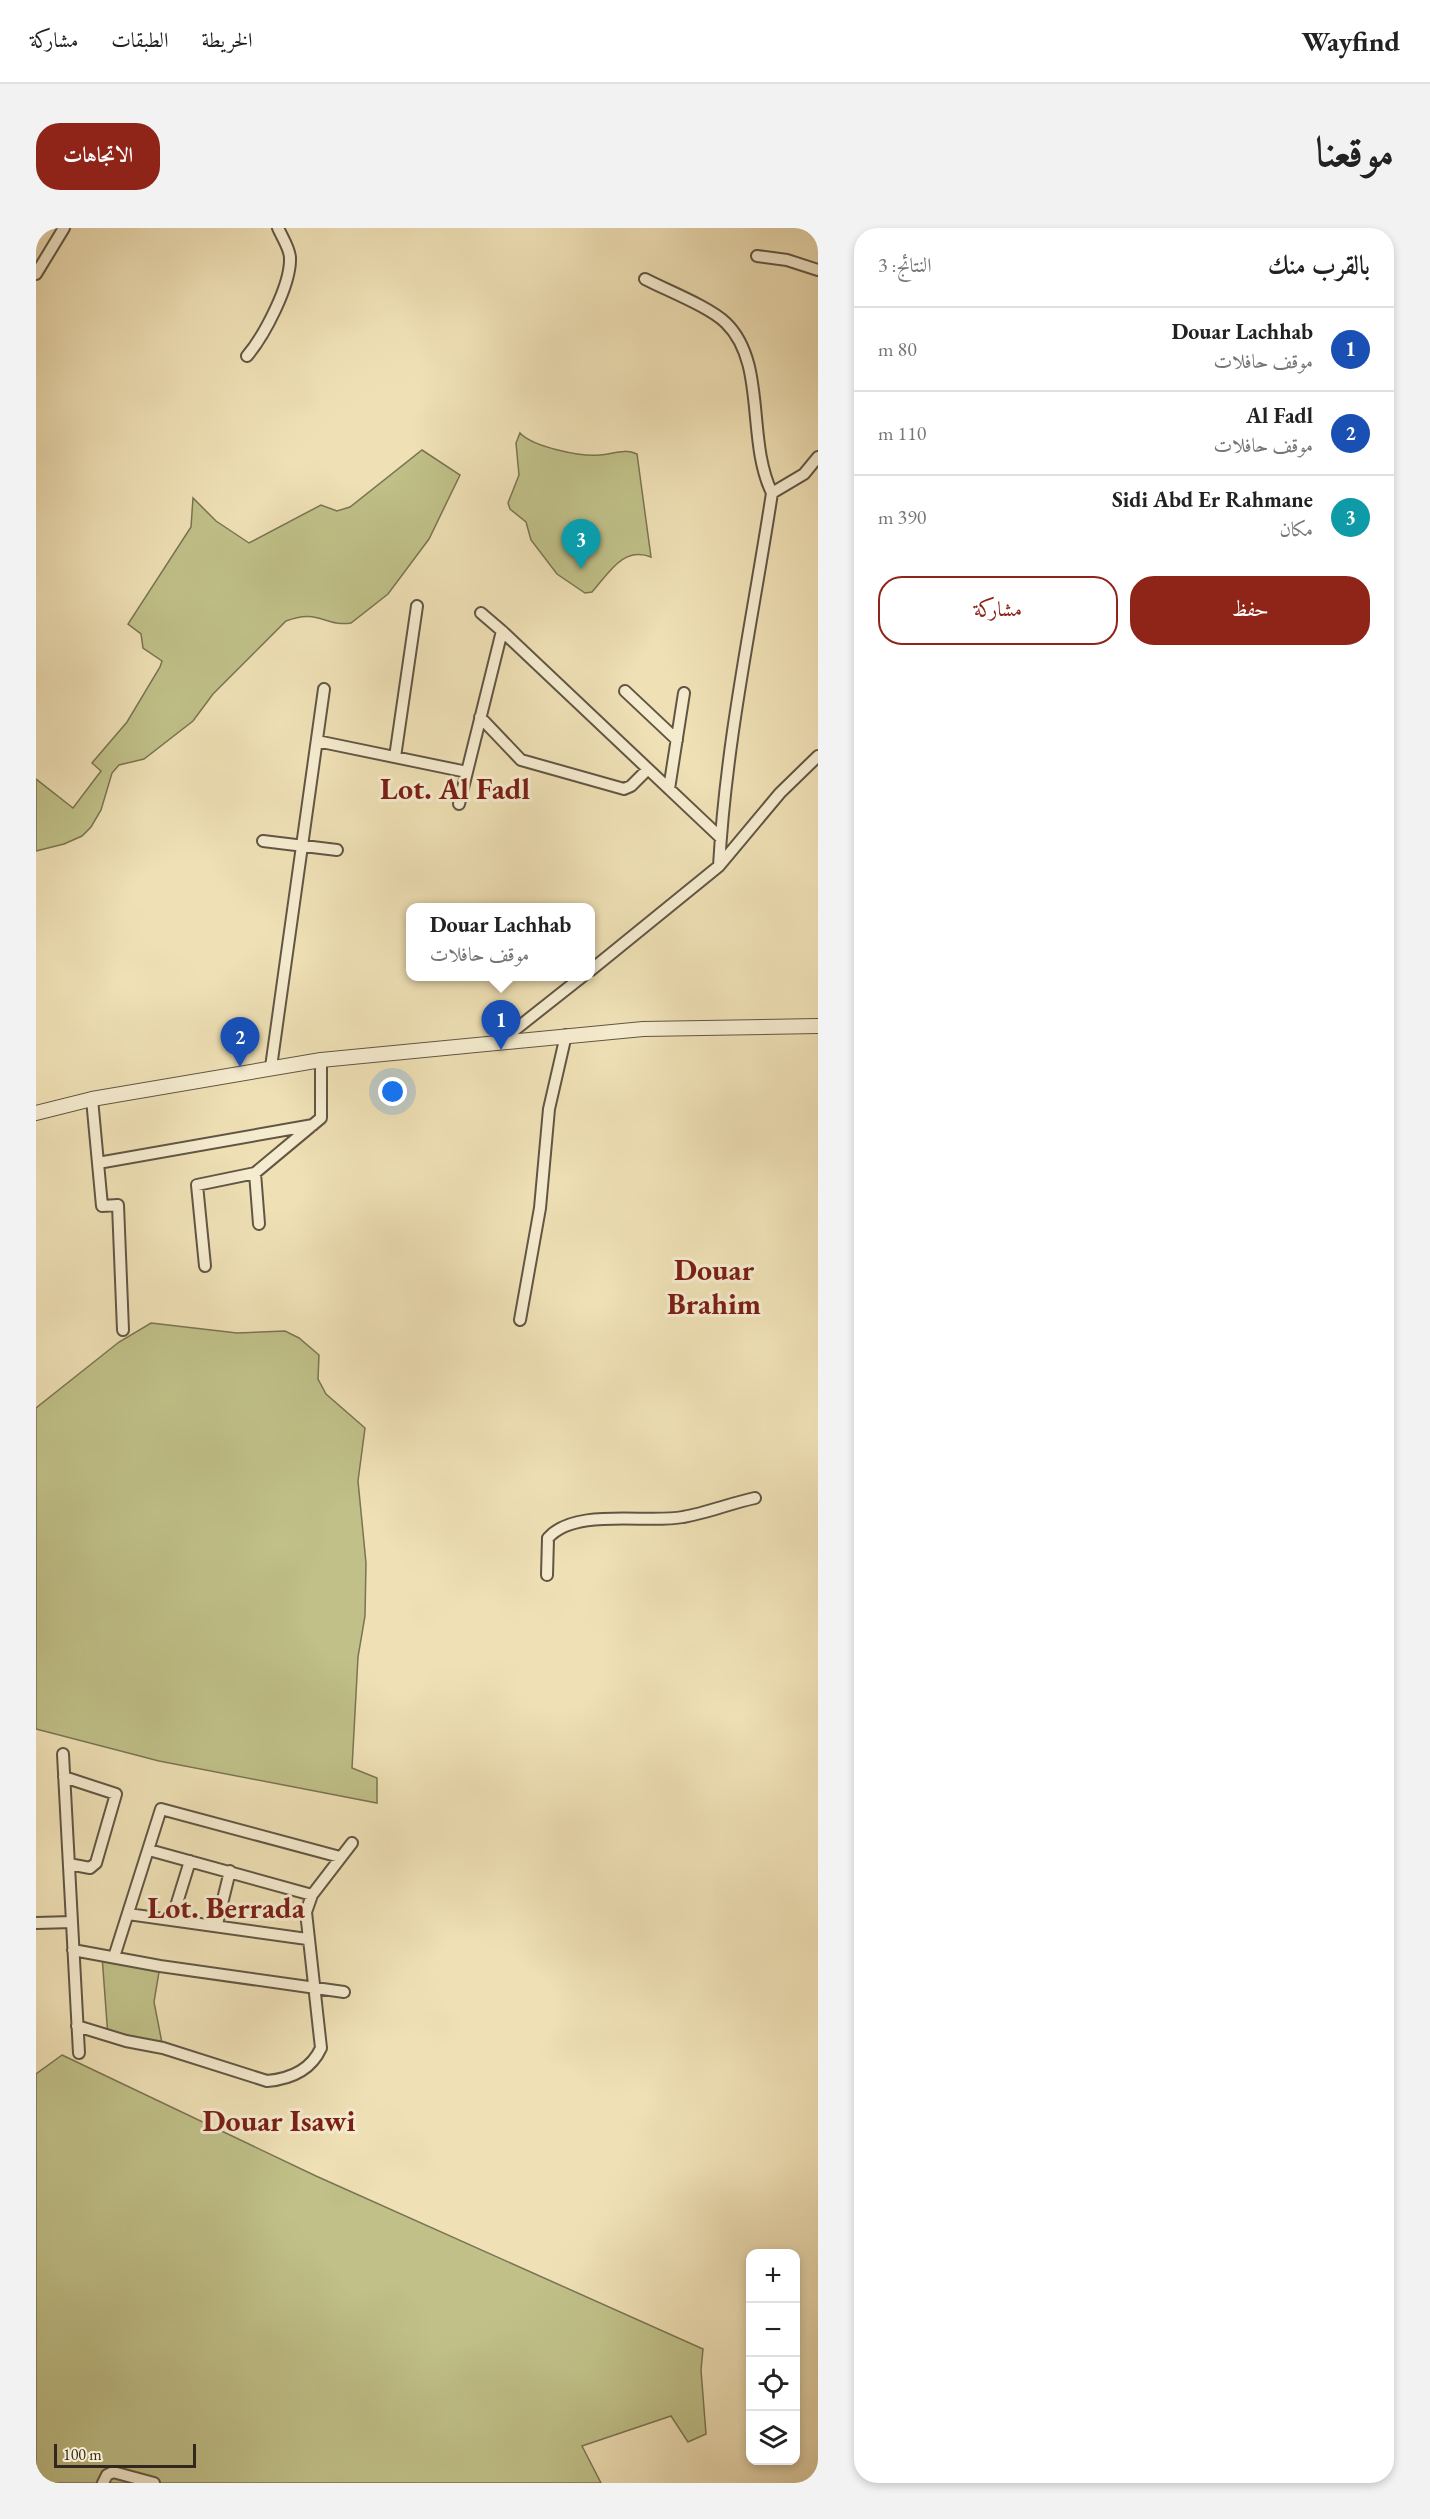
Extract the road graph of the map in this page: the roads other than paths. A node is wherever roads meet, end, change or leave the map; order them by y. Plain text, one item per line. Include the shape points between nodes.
1 (64, 228) edge
2 (278, 228) edge
3 (758, 256) dead end
4 (818, 270) edge
5 (36, 274) edge
6 (645, 279) dead end
7 (247, 356) dead end
8 (818, 457) edge
9 (772, 493) junction
10 (417, 606) dead end
11 (481, 613) dead end
12 (502, 631) junction
13 (324, 689) dead end
14 (625, 691) dead end
15 (684, 693) dead end
16 (480, 717) junction
17 (677, 740) junction
18 (317, 741) junction
19 (818, 756) edge
20 (395, 757) junction
21 (648, 769) junction
22 (467, 772) junction
23 (669, 789) junction
24 (459, 804) dead end
25 (721, 838) junction
26 (263, 842) dead end
27 (303, 847) junction
28 (337, 850) dead end
29 (719, 866) junction
30 (595, 967) edge
31 (578, 981) edge
32 (818, 1026) edge
33 (566, 1035) junction
34 (502, 1040) junction
35 (321, 1060) junction
36 (271, 1067) junction
37 (92, 1099) junction
38 (36, 1113) edge
39 (313, 1125) junction
40 (98, 1163) junction
41 (255, 1173) junction
42 (259, 1224) dead end
43 (204, 1266) dead end
44 (520, 1320) dead end
45 (123, 1330) dead end
46 (755, 1498) dead end
47 (547, 1575) dead end
48 (63, 1754) dead end
49 (64, 1778) junction
50 (352, 1843) dead end
51 (149, 1850) junction
52 (340, 1857) junction
53 (190, 1861) junction
54 (69, 1864) junction
55 (230, 1871) junction
56 (312, 1895) junction
57 (128, 1914) junction
58 (172, 1919) junction
59 (36, 1923) edge
60 (72, 1923) junction
61 (217, 1924) junction
62 (307, 1939) junction
63 (73, 1950) junction
64 (114, 1957) junction
65 (313, 1988) junction
66 (344, 1992) dead end
67 (77, 2026) junction
68 (79, 2053) dead end
69 (103, 2483) edge
70 (154, 2483) edge

1 - 5 street
2 - 7 street via 290,257 288,275 264,334
3 - 4 street
6 - 9 street via 725,322 740,342 750,369 760,465
8 - 9 street via 804,474
9 - 25 street via 734,712
10 - 20 street
11 - 12 street
12 - 16 street
12 - 21 street
13 - 18 street
14 - 17 street
15 - 17 street
16 - 21 street via 521,760 624,789
16 - 22 street
17 - 23 street
18 - 20 street
18 - 27 street
19 - 29 street via 780,793
20 - 22 street
21 - 23 street
22 - 24 street
23 - 25 street
25 - 29 street
26 - 27 street
27 - 28 street
27 - 36 street
29 - 30 street
31 - 34 street
32 - 33 street via 643,1029
33 - 34 street
33 - 44 street via 549,1109 540,1208
34 - 35 street
35 - 36 street
35 - 39 street via 321,1118
36 - 37 street
37 - 38 street
37 - 40 street
39 - 40 street
39 - 41 street
40 - 45 street via 102,1206 118,1204
41 - 42 street
41 - 43 street via 197,1185
46 - 47 street via 685,1517 614,1517 561,1529 548,1538
48 - 49 street
49 - 54 street
49 - 54 street via 116,1794 96,1863 90,1868
50 - 52 street
51 - 52 street via 161,1809
51 - 53 street
51 - 57 street
52 - 56 street
53 - 55 street
53 - 58 street
54 - 60 street
55 - 56 street
55 - 61 street
56 - 62 street via 306,1912
57 - 58 street
57 - 64 street
58 - 61 street
59 - 60 street
60 - 63 street
61 - 62 street
62 - 65 street
63 - 64 street
63 - 67 street
64 - 65 street
65 - 66 street
65 - 67 street via 321,2048 315,2060 283,2080 267,2081
67 - 68 street
69 - 70 street via 106,2475 113,2472

